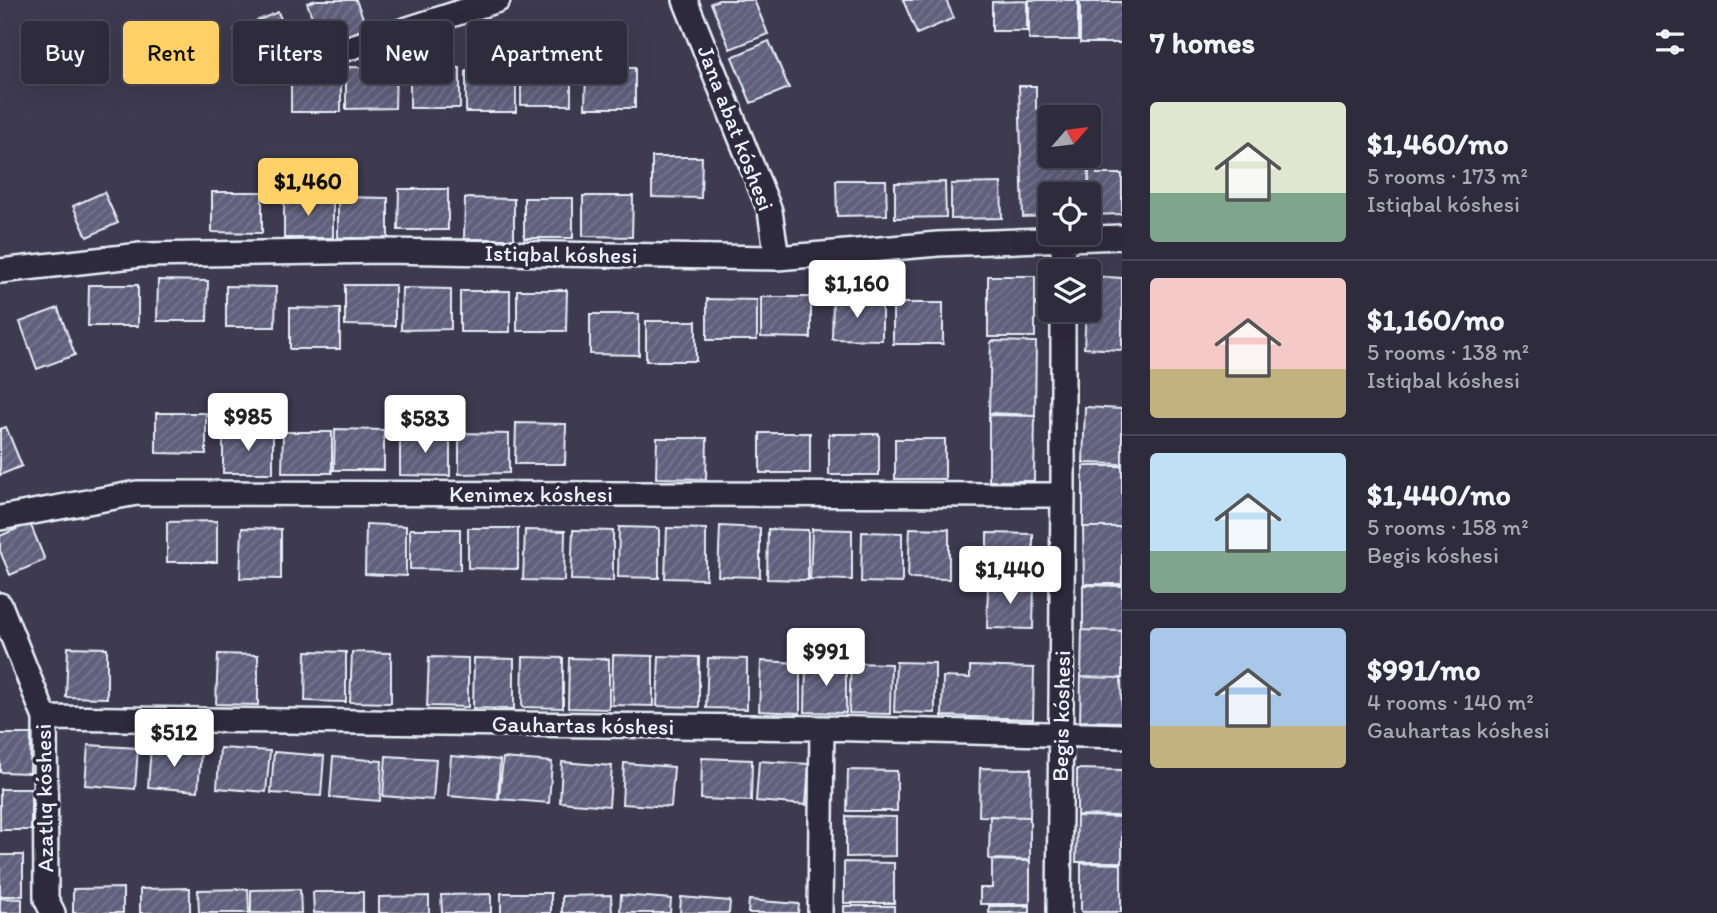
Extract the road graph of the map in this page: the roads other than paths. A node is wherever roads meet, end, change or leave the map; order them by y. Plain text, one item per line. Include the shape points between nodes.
1 (498, 0) edge
2 (685, 0) edge
3 (347, 49) edge
4 (1122, 237) edge
5 (1101, 238) edge
6 (1038, 242) edge
7 (777, 258) junction
8 (0, 271) edge
9 (1063, 322) edge
10 (1063, 495) junction
11 (0, 518) edge
12 (0, 605) edge
13 (45, 718) junction
14 (822, 728) junction
15 (1061, 734) junction
16 (1122, 736) edge
17 (53, 913) edge
18 (820, 913) edge
19 (1059, 913) edge

1 - 3 street
2 - 7 street, Jana abat kóshesi via 770,211
4 - 5 street, Istiqbal kóshesi
6 - 7 street, Istiqbal kóshesi via 938,244
7 - 8 street, Istiqbal kóshesi via 385,251 141,255
9 - 10 street, Begis kóshesi
10 - 11 street, Kenimex kóshesi via 137,493
10 - 15 street, Begis kóshesi
12 - 13 street, Azatlıq kóshesi
13 - 14 street, Gauhartas kóshesi
13 - 17 street, Azatlıq kóshesi via 46,899
14 - 15 street, Gauhartas kóshesi
14 - 18 street
15 - 16 street, Gauhartas kóshesi
15 - 19 street, Begis kóshesi

